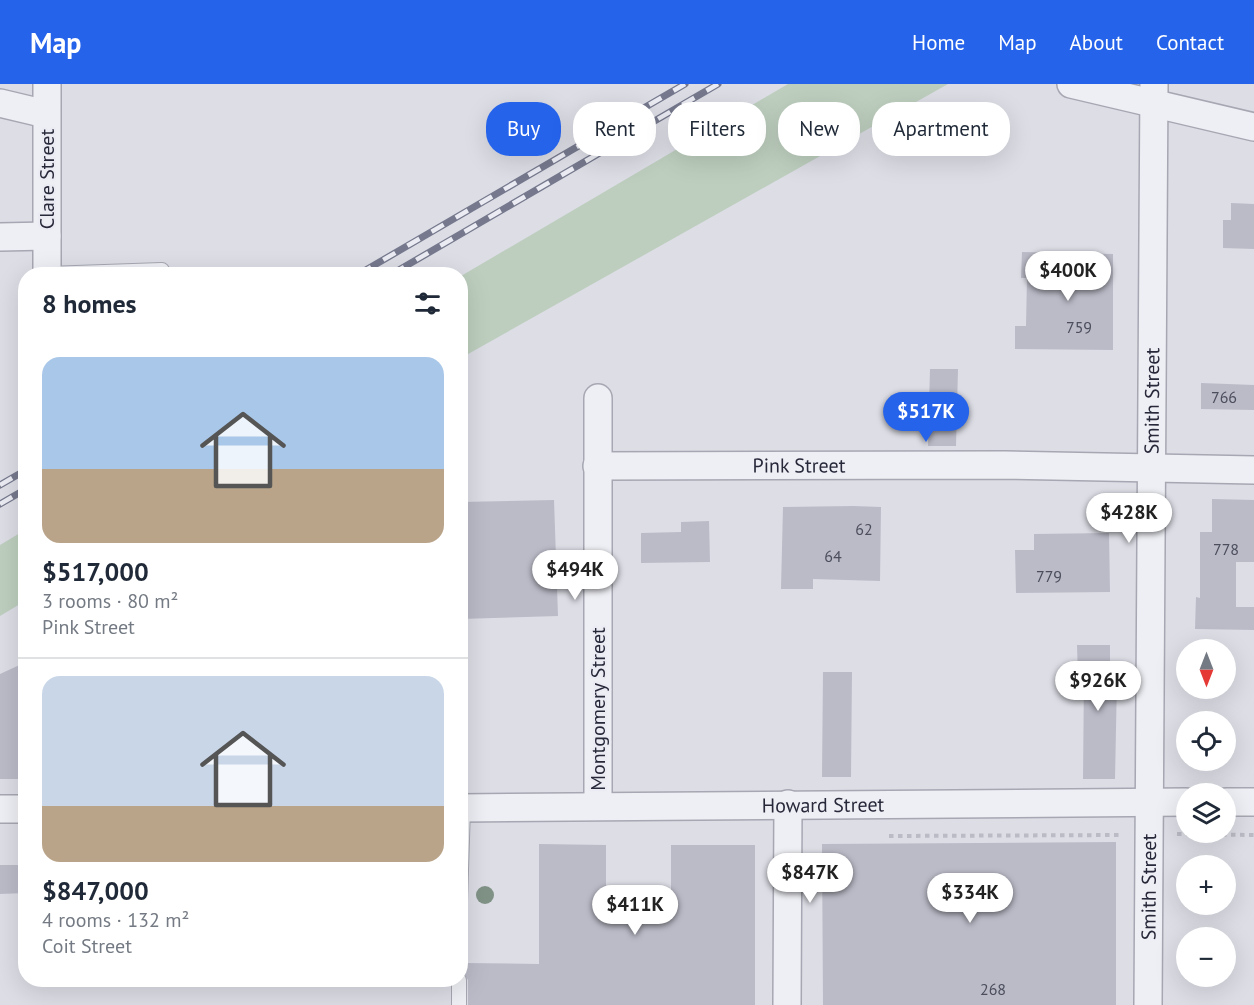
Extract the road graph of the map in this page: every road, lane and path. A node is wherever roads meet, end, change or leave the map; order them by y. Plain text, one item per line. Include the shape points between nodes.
1 (46, 84) edge
2 (1071, 84) edge
3 (1154, 94) edge
4 (0, 104) edge
5 (46, 114) junction
6 (1254, 128) edge
7 (47, 236) junction
8 (0, 237) edge
9 (47, 267) edge
10 (598, 398) dead end
11 (597, 466) junction
12 (1152, 470) junction
13 (1254, 470) edge
14 (1149, 802) junction
15 (1176, 802) edge
16 (1236, 802) edge
17 (1254, 802) edge
18 (788, 804) junction
19 (598, 805) junction
20 (468, 808) edge
21 (0, 809) edge
22 (18, 809) edge
23 (459, 987) edge
24 (459, 1005) edge
25 (787, 1005) edge
26 (1148, 1005) edge

1 - 5 street, Clare Street
2 - 3 street
3 - 6 street
3 - 12 street, Smith Street
4 - 5 street
5 - 7 street, Clare Street
7 - 8 street
7 - 9 street, Clare Street
10 - 11 street, Montgomery Street
11 - 12 street, Pink Street via 1005,465
11 - 19 street, Montgomery Street
12 - 13 street, Pink Street
12 - 14 street, Smith Street
14 - 15 street, Howard Street
14 - 18 street, Howard Street
14 - 26 street, Smith Street
16 - 17 street
18 - 19 street, Howard Street
18 - 25 street
19 - 20 street, Howard Street
21 - 22 street
23 - 24 lane

